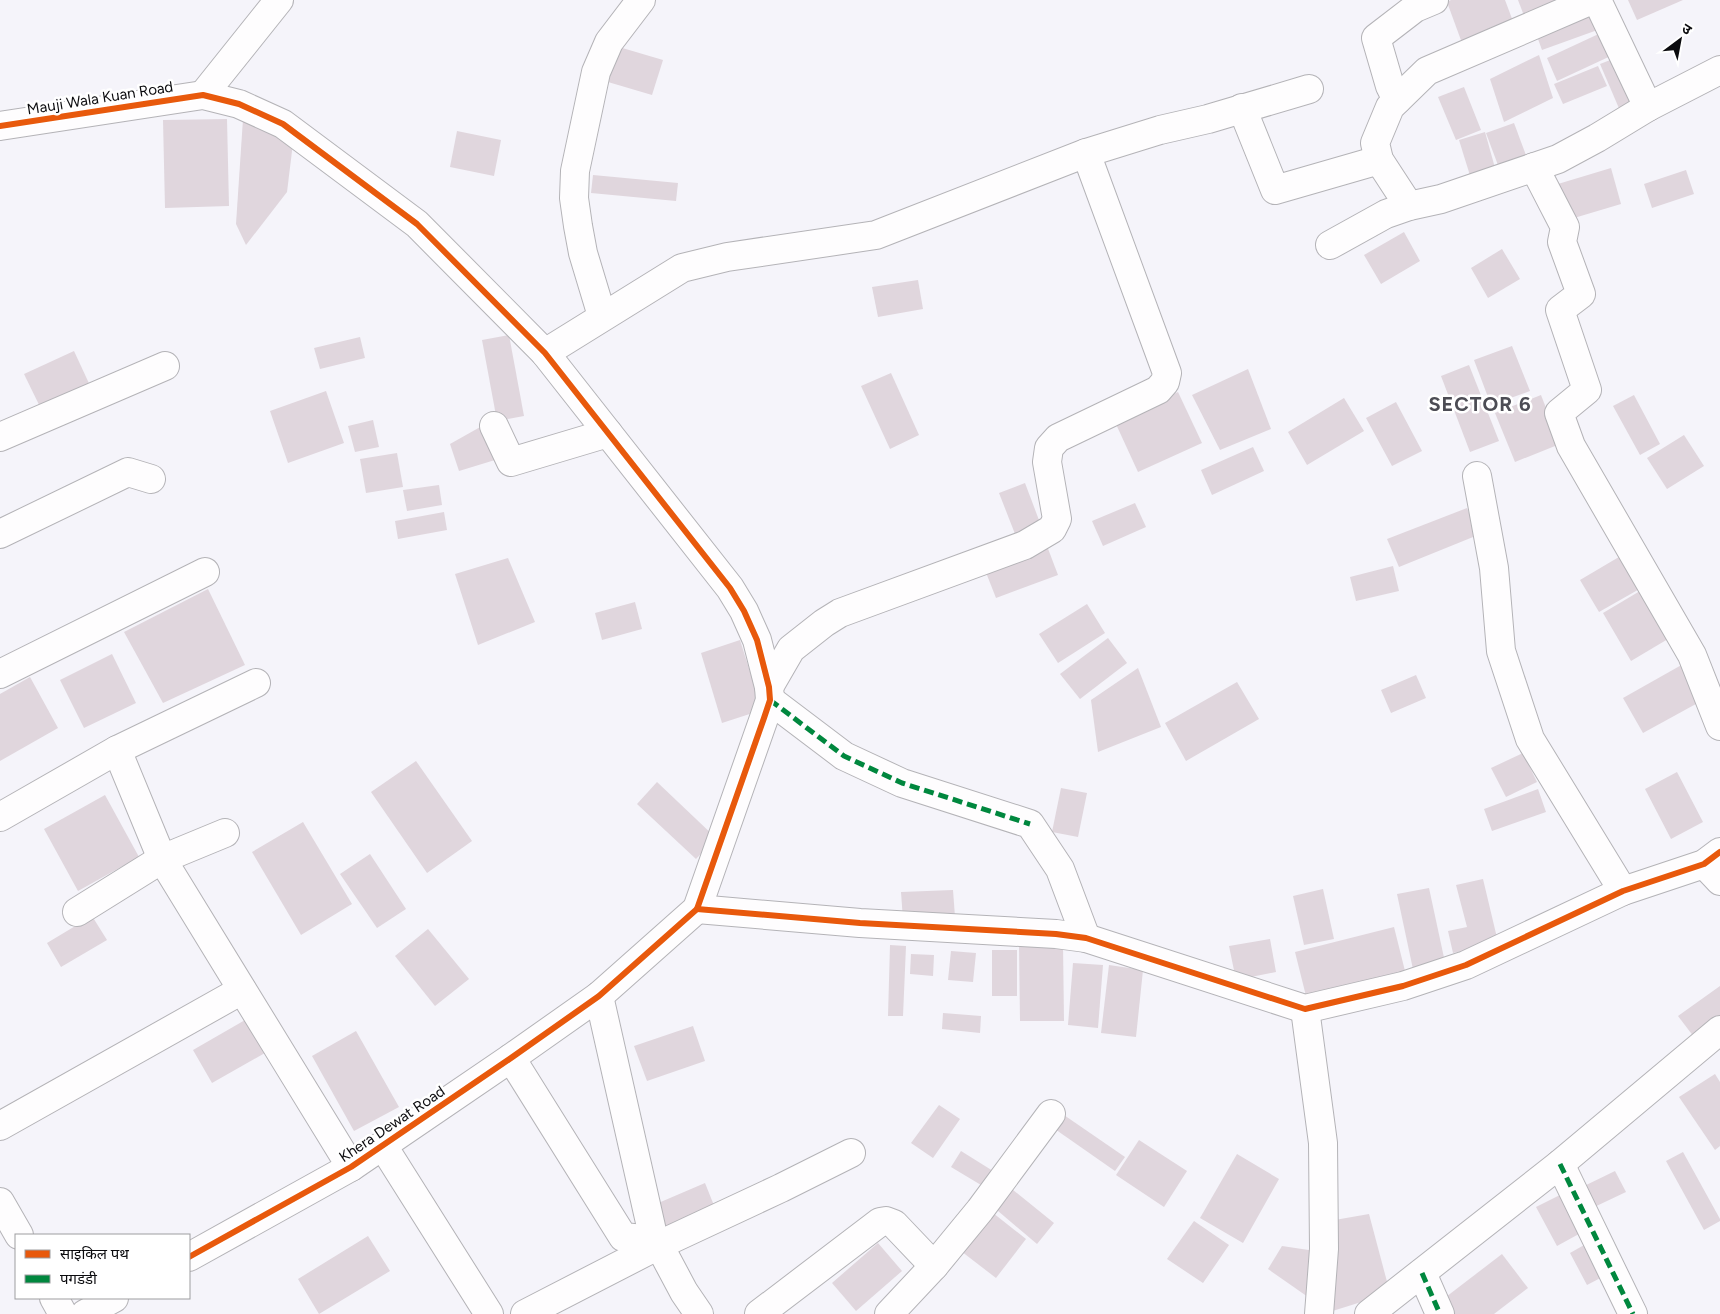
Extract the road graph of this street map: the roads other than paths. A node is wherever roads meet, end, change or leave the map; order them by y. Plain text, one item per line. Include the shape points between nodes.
1 (640, 0) edge
2 (1434, 0) edge
3 (1592, 0) edge
4 (1596, 0) edge
5 (278, 1) edge
6 (1720, 70) edge
7 (1309, 89) dead end
8 (203, 96) junction
9 (1397, 100) junction
10 (1648, 107) junction
11 (1242, 108) junction
12 (0, 126) edge
13 (1086, 153) junction
14 (1379, 160) junction
15 (1534, 167) junction
16 (1409, 206) junction
17 (1330, 245) dead end
18 (602, 316) junction
19 (545, 353) junction
20 (165, 366) dead end
21 (494, 426) dead end
22 (608, 432) junction
23 (0, 437) edge
24 (1477, 476) dead end
25 (151, 479) dead end
26 (0, 534) edge
27 (205, 572) dead end
28 (0, 674) edge
29 (256, 683) dead end
30 (769, 694) junction
31 (1720, 726) edge
32 (116, 750) junction
33 (0, 817) edge
34 (225, 833) dead end
35 (162, 859) junction
36 (1715, 866) edge
37 (1623, 891) junction
38 (697, 909) junction
39 (77, 912) dead end
40 (1086, 938) junction
41 (242, 990) junction
42 (599, 996) junction
43 (1305, 1008) junction
44 (1720, 1030) edge
45 (511, 1058) junction
46 (1051, 1114) dead end
47 (0, 1126) edge
48 (383, 1146) junction
49 (851, 1153) dead end
50 (1560, 1164) junction
51 (352, 1167) junction
52 (0, 1202) edge
53 (18, 1234) edge
54 (657, 1242) junction
55 (190, 1256) edge
56 (934, 1266) junction
57 (1422, 1273) junction
58 (55, 1299) edge
59 (112, 1299) edge
60 (63, 1314) edge
61 (85, 1314) edge
62 (489, 1314) edge
63 (525, 1314) edge
64 (699, 1314) edge
65 (759, 1314) edge
66 (889, 1314) edge
67 (1319, 1314) edge
68 (1369, 1314) edge
69 (1440, 1314) edge
70 (1633, 1314) edge

1 - 18 street via 609,42 596,72 575,171 574,198 583,253
2 - 9 street via 1414,8 1376,38
3 - 9 street via 1427,71
4 - 10 street
5 - 8 street
6 - 10 street
7 - 11 street
8 - 12 street, Mauji Wala Kuan Road
8 - 19 street via 239,104 283,124 417,224
9 - 14 street via 1390,107 1375,143
10 - 15 street via 1558,159
11 - 13 street
11 - 14 street via 1275,190
13 - 18 street via 876,235 726,257 682,268
13 - 30 street via 1167,373 1165,382 1158,390 1058,438 1049,448 1046,462 1057,519 1052,529 1025,545 840,613 824,622 791,649
14 - 16 street
15 - 16 street via 1442,199
15 - 31 street via 1565,227 1562,242 1581,294 1560,310 1587,390 1559,413 1571,446 1692,655
16 - 17 street via 1386,214
18 - 19 street
19 - 22 street
20 - 23 street
21 - 22 street via 511,462
22 - 30 street via 730,588 757,640
24 - 37 street via 1494,568 1501,651 1530,739
25 - 26 street via 128,472
27 - 28 street
29 - 32 street
30 - 38 street
30 - 40 street via 844,756 902,783 1030,824 1060,870
32 - 33 street
32 - 35 street
34 - 35 street
35 - 39 street
35 - 41 street
36 - 37 street
37 - 43 street via 1466,965 1403,986
38 - 40 street
38 - 42 street, Khera Dewat Road
40 - 43 street
41 - 47 street
41 - 51 street
42 - 45 street, Khera Dewat Road
42 - 54 street
43 - 67 street via 1324,1143 1324,1249
44 - 50 street
45 - 48 street, Khera Dewat Road
45 - 54 street via 623,1237
46 - 56 street
48 - 51 street, Khera Dewat Road
48 - 62 street
49 - 54 street via 781,1188
50 - 57 street
50 - 70 street
51 - 55 street, Khera Dewat Road
52 - 53 street
54 - 63 street
54 - 64 street
56 - 65 street via 894,1224 880,1222
56 - 66 street
57 - 68 street
57 - 69 street
58 - 60 street
59 - 61 street

